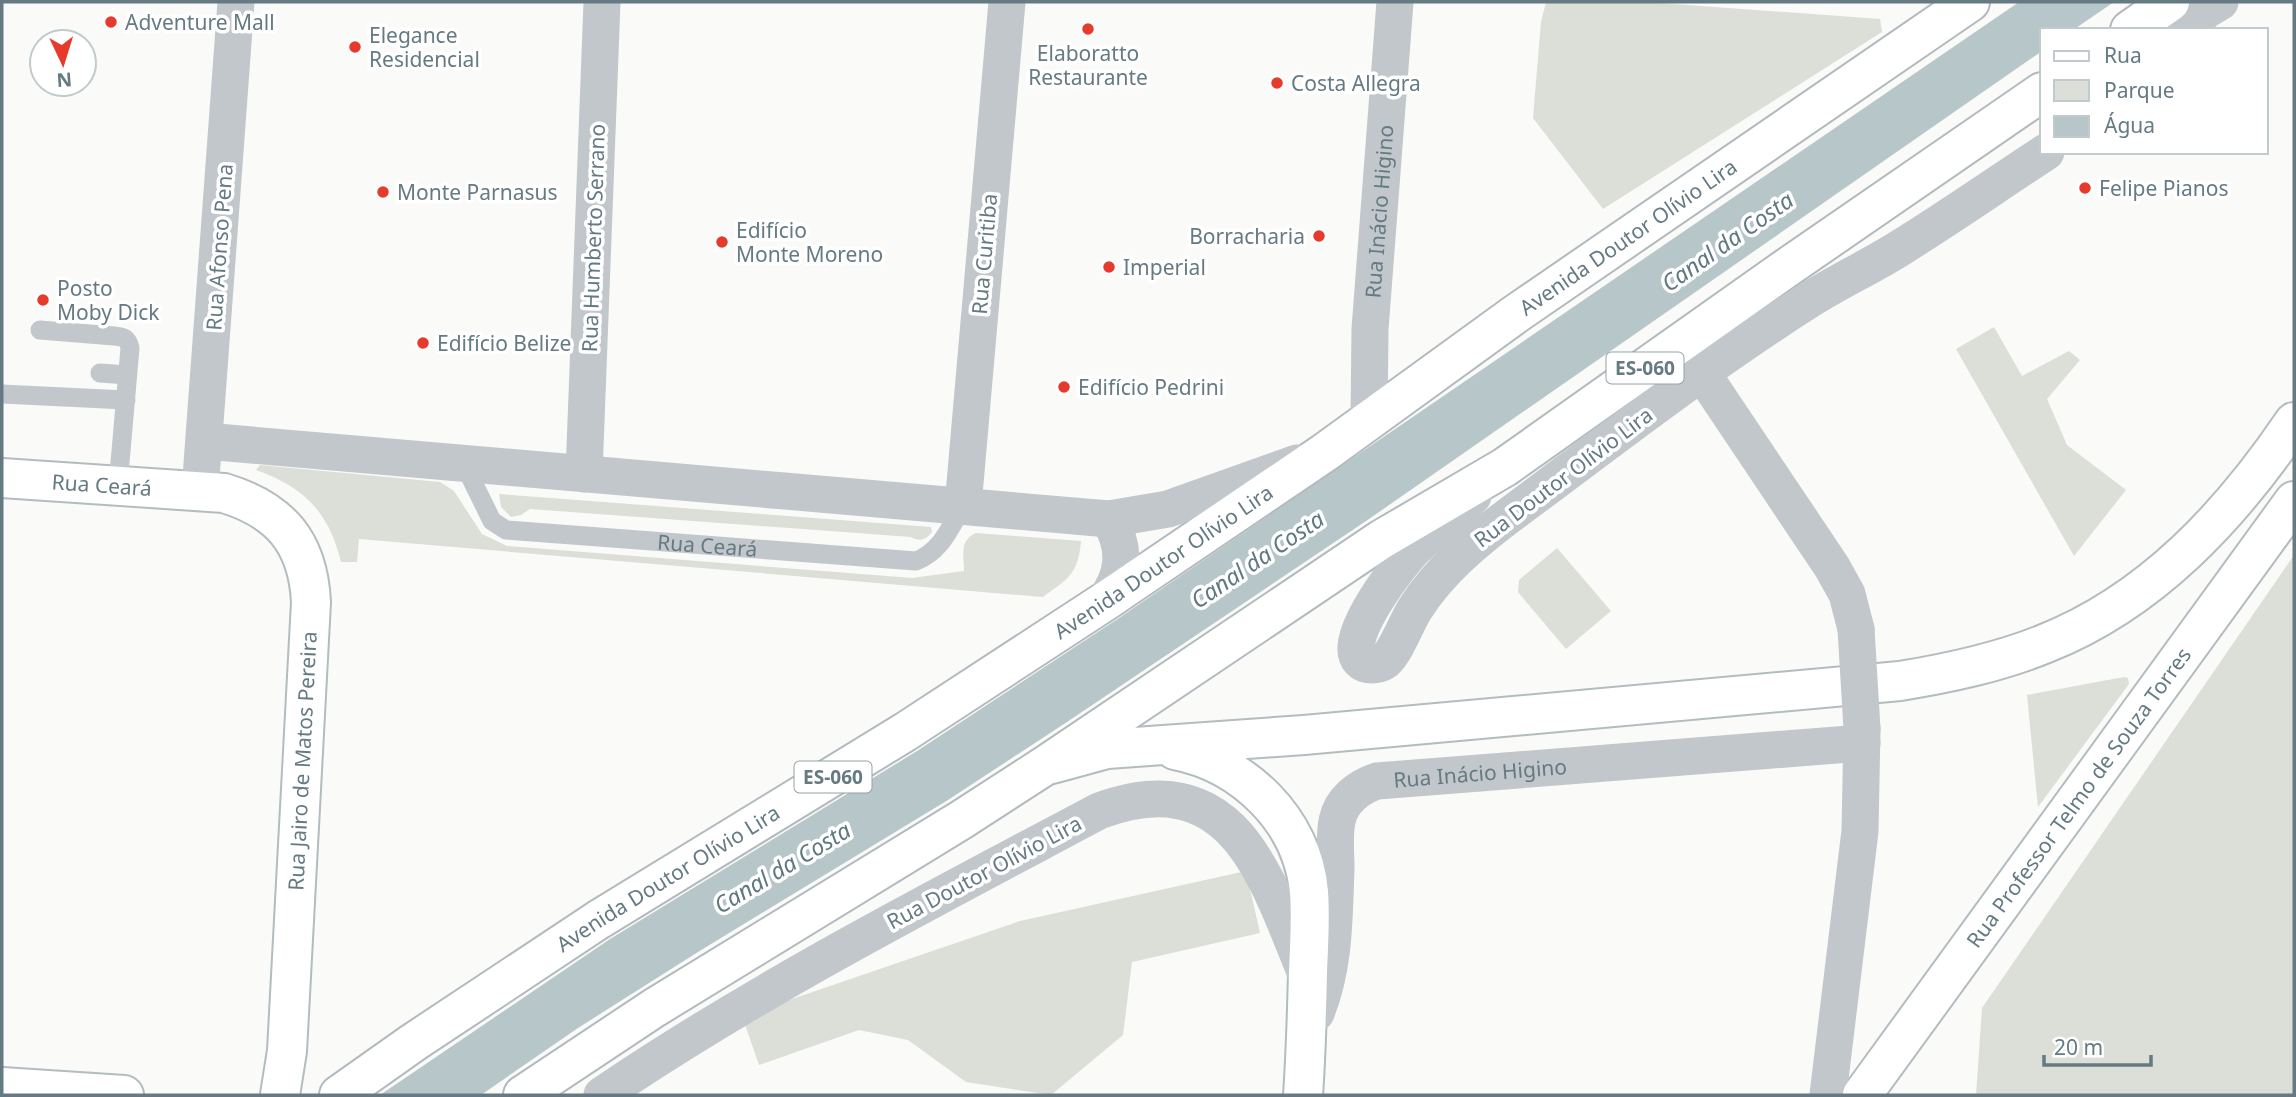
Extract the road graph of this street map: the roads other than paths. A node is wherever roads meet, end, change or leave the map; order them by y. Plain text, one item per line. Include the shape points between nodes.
1 (236, 2) edge
2 (602, 2) edge
3 (1007, 2) edge
4 (1395, 2) edge
5 (1970, 2) edge
6 (2170, 2) edge
7 (2220, 2) edge
8 (2133, 28) edge
9 (2188, 28) edge
10 (2040, 93) edge
11 (2043, 154) edge
12 (40, 330) dead end
13 (100, 373) dead end
14 (1702, 373) junction
15 (127, 375) junction
16 (2, 394) edge
17 (126, 400) junction
18 (1369, 419) junction
19 (2294, 422) edge
20 (205, 441) junction
21 (1324, 453) junction
22 (464, 464) junction
23 (1505, 467) junction
24 (584, 474) junction
25 (2, 478) edge
26 (118, 485) junction
27 (200, 492) junction
28 (2294, 501) edge
29 (963, 506) junction
30 (1109, 519) junction
31 (1104, 603) junction
32 (1862, 736) junction
33 (1138, 746) junction
34 (1046, 765) junction
35 (1308, 979) junction
36 (1307, 1036) junction
37 (2, 1087) edge
38 (124, 1095) edge
39 (280, 1095) edge
40 (339, 1095) edge
41 (523, 1095) edge
42 (602, 1095) edge
43 (1303, 1095) edge
44 (1828, 1095) edge
45 (1862, 1095) edge

1 - 20 street, Rua Afonso Pena
2 - 24 street, Rua Humberto Serrano
3 - 29 street, Rua Curitiba
4 - 18 street, Rua Inácio Higino via 1370,329
5 - 18 main road, Avenida Doutor Olívio Lira / ES-060
6 - 8 main road
7 - 9 street
10 - 23 main road, ES-060
11 - 14 street, Rua Doutor Olívio Lira
12 - 15 lane via 124,337 130,348
13 - 15 lane
14 - 23 street, Rua Doutor Olívio Lira via 1466,550 1416,608 1385,661 1363,663 1355,654 1354,642 1389,581 1412,552
14 - 32 street, bridge via 1847,594 1856,629
15 - 17 lane
16 - 17 lane
17 - 26 lane
18 - 21 main road, Avenida Doutor Olívio Lira / ES-060
19 - 33 main road via 2240,495 2161,575 2085,625 2004,659 1949,673 1844,686
20 - 22 street
20 - 27 street, Rua Afonso Pena
21 - 30 street via 1168,509
21 - 31 main road, Avenida Doutor Olívio Lira / ES-060
22 - 24 street
22 - 29 lane, Rua Ceará via 492,522 506,530 916,561 942,543
23 - 34 main road, ES-060 via 1382,538
24 - 29 street
25 - 26 main road, Rua Ceará
26 - 27 main road, Rua Ceará
27 - 39 main road, Rua Jairo de Matos Pereira via 224,493 267,511 298,546 310,582 287,1051
28 - 45 main road, Rua Professor Telmo de Souza Torres
29 - 30 street
30 - 31 street via 1117,532 1123,563
31 - 40 main road, Avenida Doutor Olívio Lira / ES-060 via 905,732 598,920
32 - 36 street, Rua Inácio Higino via 1366,784 1348,800 1337,820 1334,947 1326,990
32 - 44 street via 1860,831
33 - 34 main road
33 - 35 main road, Rua Inácio Higino via 1178,750 1215,762 1259,791 1276,811 1303,862 1308,890
34 - 41 main road, ES-060 via 654,1008
35 - 36 main road, Rua Inácio Higino
35 - 42 street, Rua Doutor Olívio Lira via 1265,876 1226,824 1206,810 1166,798 1120,803 791,976
36 - 43 main road, Rua Inácio Higino
37 - 38 main road

